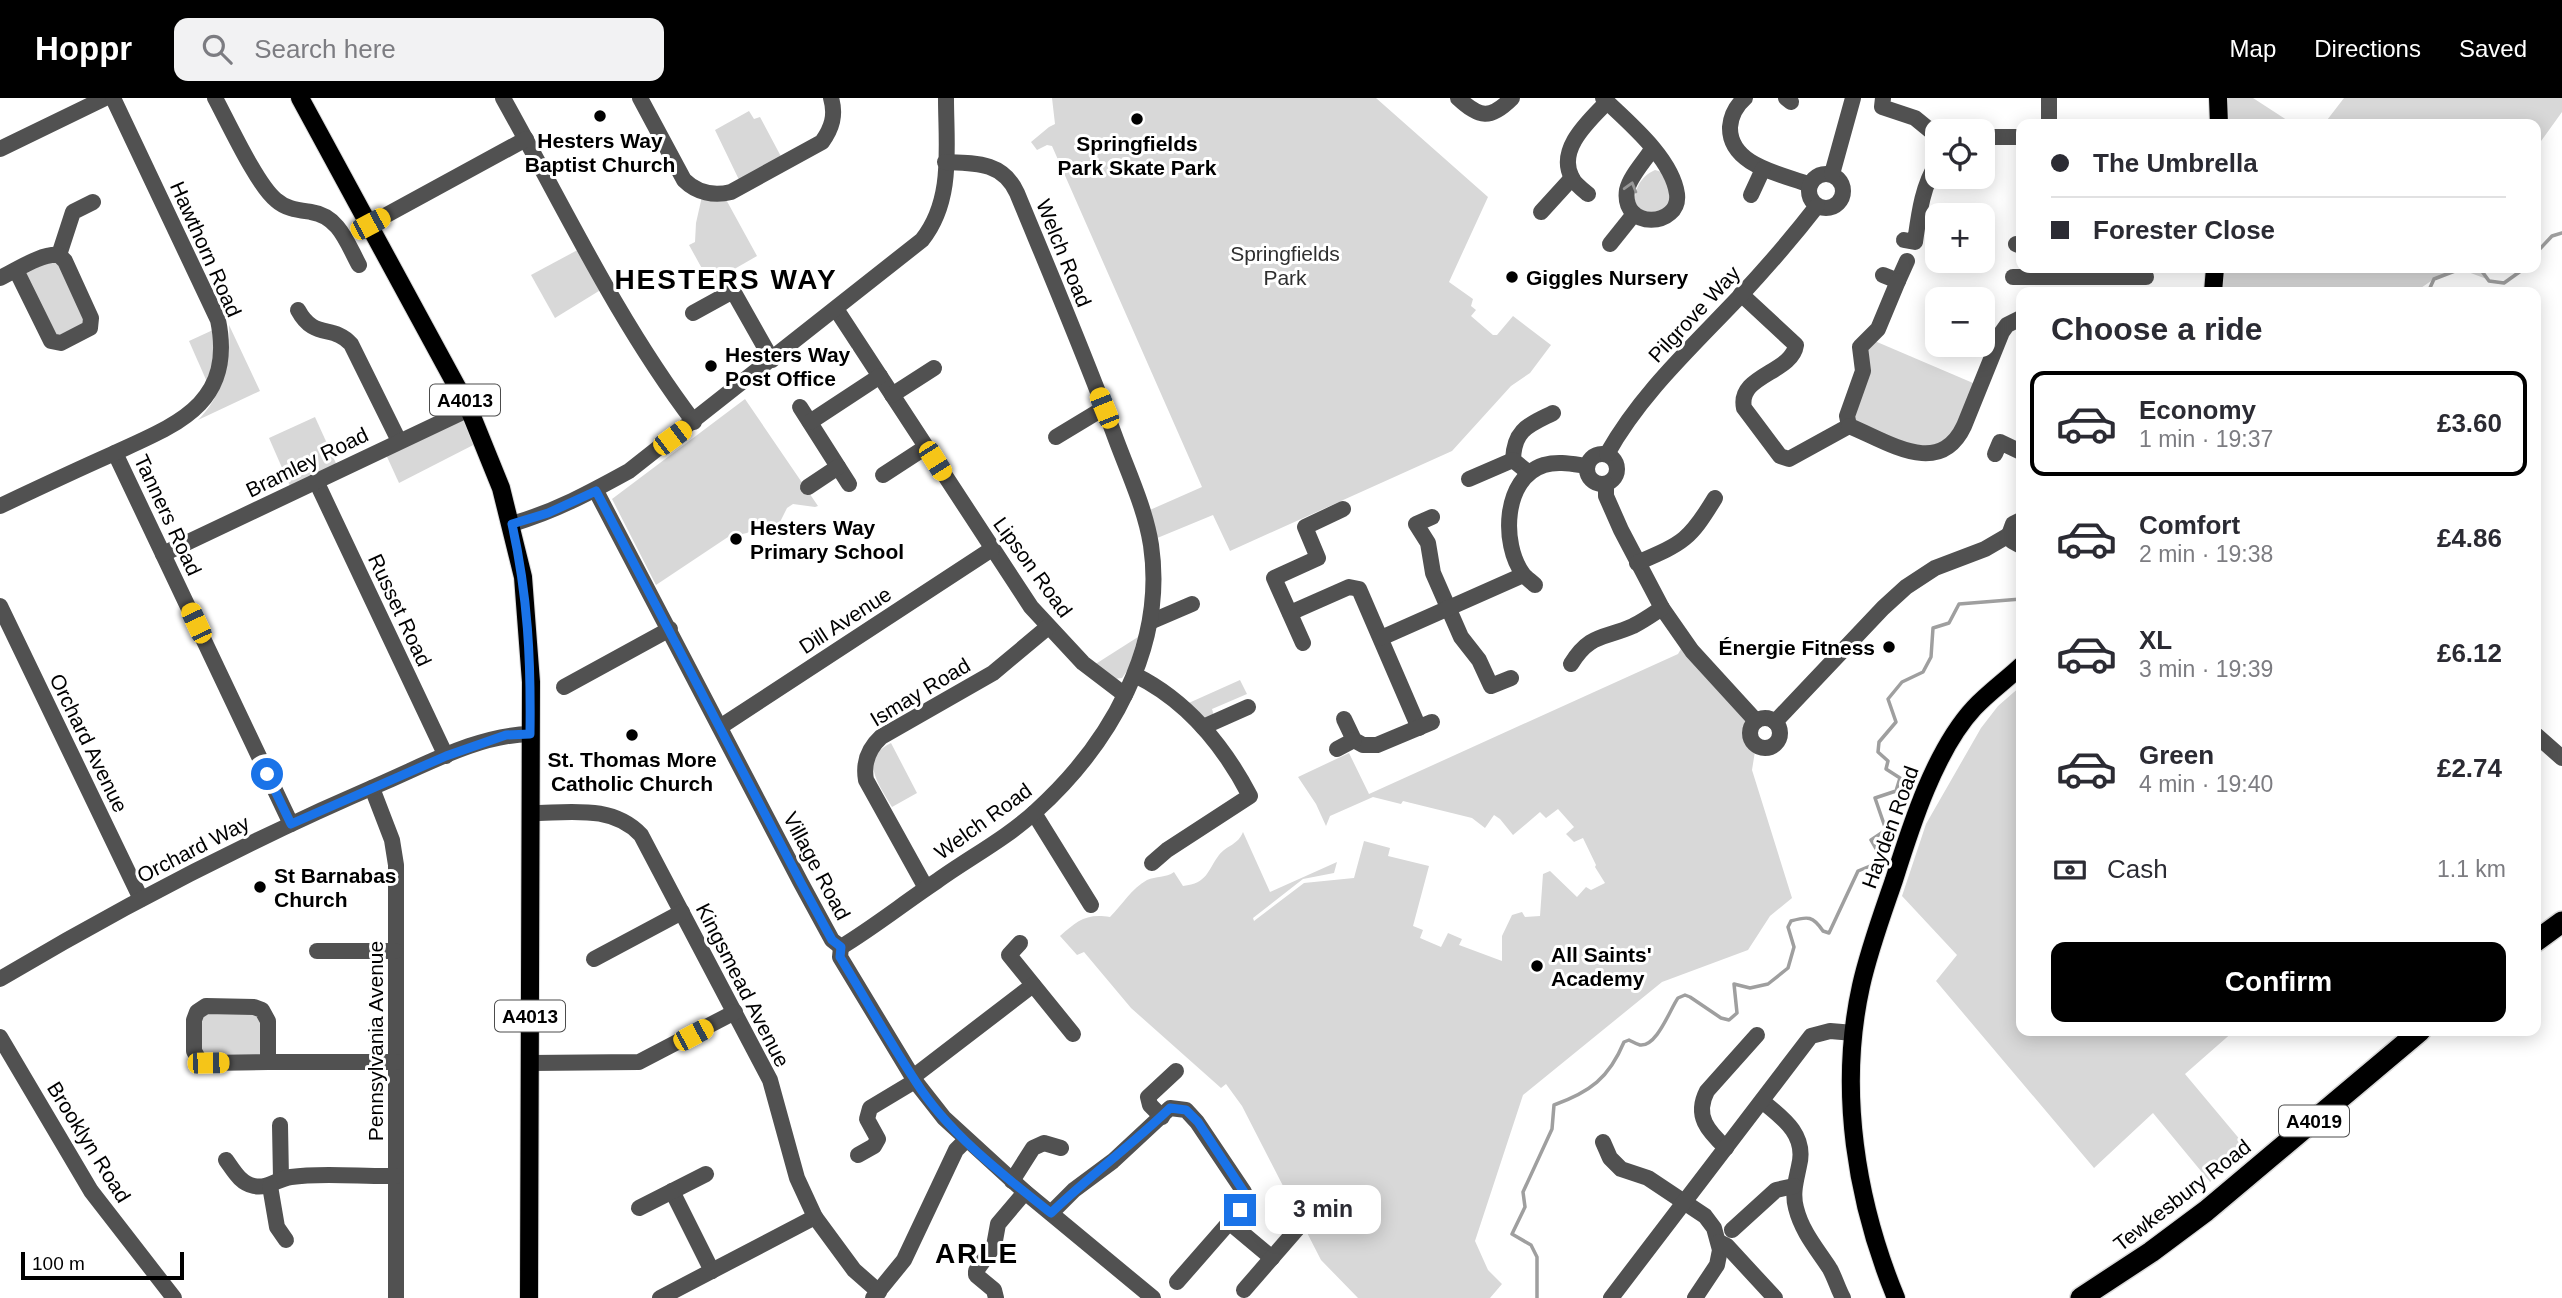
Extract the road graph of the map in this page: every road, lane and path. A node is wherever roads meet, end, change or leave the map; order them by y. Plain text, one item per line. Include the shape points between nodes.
1 (105, 98) edge
2 (113, 98) edge
3 (215, 98) edge
4 (300, 98) edge
5 (503, 98) edge
6 (640, 98) edge
7 (831, 98) edge
8 (946, 98) edge
9 (1458, 98) edge
10 (1512, 98) edge
11 (1745, 98) edge
12 (1853, 98) edge
13 (1884, 98) edge
14 (2049, 98) edge
15 (2218, 98) edge
16 (1605, 100) edge
17 (74, 104) edge
18 (2049, 119) edge
19 (2218, 119) edge
20 (1925, 126) edge
21 (1995, 136) edge
22 (2016, 137) edge
23 (526, 139) junction
24 (0, 149) edge
25 (1652, 149) junction
26 (946, 162) junction
27 (1763, 169) junction
28 (1832, 174) junction
29 (1572, 178) junction
30 (1810, 185) junction
31 (1925, 188) edge
32 (1588, 194) dead end
33 (1751, 195) dead end
34 (93, 202) dead end
35 (1817, 206) junction
36 (1541, 212) dead end
37 (1634, 214) junction
38 (370, 224) junction
39 (1904, 240) dead end
40 (1610, 244) dead end
41 (59, 255) junction
42 (1906, 261) dead end
43 (359, 265) dead end
44 (16, 271) junction
45 (1883, 275) dead end
46 (0, 278) edge
47 (1898, 281) junction
48 (2023, 282) edge
49 (2140, 282) edge
50 (1741, 294) junction
51 (836, 309) junction
52 (298, 310) dead end
53 (693, 313) dead end
54 (2016, 320) edge
55 (772, 360) junction
56 (934, 368) dead end
57 (880, 376) junction
58 (892, 395) junction
59 (800, 407) dead end
60 (1104, 408) junction
61 (469, 409) junction
62 (1553, 413) dead end
63 (694, 422) junction
64 (810, 422) junction
65 (1849, 426) junction
66 (1056, 437) dead end
67 (399, 440) junction
68 (926, 447) junction
69 (2016, 450) edge
70 (115, 453) junction
71 (1607, 454) junction
72 (1995, 454) dead end
73 (1513, 460) junction
74 (1587, 466) junction
75 (838, 467) junction
76 (1529, 472) junction
77 (883, 475) dead end
78 (1469, 479) dead end
79 (316, 481) junction
80 (849, 484) dead end
81 (1606, 484) junction
82 (808, 487) dead end
83 (596, 491) junction
84 (1715, 498) dead end
85 (0, 506) edge
86 (1343, 509) dead end
87 (1432, 517) dead end
88 (2016, 522) edge
89 (512, 524) junction
90 (2015, 540) edge
91 (992, 549) junction
92 (163, 554) junction
93 (1637, 563) junction
94 (1192, 604) dead end
95 (0, 606) edge
96 (1449, 608) junction
97 (1662, 608) junction
98 (1290, 613) junction
99 (1150, 622) junction
100 (1048, 627) junction
101 (670, 629) junction
102 (1381, 638) junction
103 (1303, 643) dead end
104 (1571, 664) dead end
105 (2016, 670) edge
106 (1135, 675) junction
107 (1511, 678) dead end
108 (564, 687) dead end
109 (1125, 695) junction
110 (1248, 707) dead end
111 (1344, 719) dead end
112 (1755, 721) junction
113 (1775, 722) junction
114 (720, 727) junction
115 (1203, 727) junction
116 (530, 734) junction
117 (2541, 739) edge
118 (1354, 740) junction
119 (1338, 749) dead end
120 (446, 756) junction
121 (2562, 758) edge
122 (372, 788) junction
123 (530, 813) junction
124 (1034, 813) junction
125 (291, 824) junction
126 (1152, 863) dead end
127 (926, 888) junction
128 (141, 899) junction
129 (1091, 905) dead end
130 (682, 912) junction
131 (2562, 922) edge
132 (2541, 937) edge
133 (1020, 943) dead end
134 (841, 947) junction
135 (317, 951) dead end
136 (395, 951) junction
137 (594, 959) dead end
138 (0, 979) edge
139 (1033, 985) junction
140 (734, 1012) junction
141 (1854, 1033) junction
142 (1073, 1034) dead end
143 (1757, 1035) dead end
144 (2414, 1036) edge
145 (0, 1037) edge
146 (268, 1062) junction
147 (396, 1062) junction
148 (530, 1063) junction
149 (1176, 1071) dead end
150 (914, 1079) junction
151 (1762, 1101) junction
152 (1162, 1117) junction
153 (280, 1125) dead end
154 (966, 1140) junction
155 (1603, 1142) dead end
156 (1060, 1148) dead end
157 (1726, 1148) junction
158 (858, 1155) dead end
159 (226, 1160) dead end
160 (706, 1174) dead end
161 (396, 1177) junction
162 (1012, 1181) junction
163 (275, 1182) junction
164 (1794, 1186) junction
165 (672, 1191) junction
166 (1025, 1192) junction
167 (1685, 1202) junction
168 (639, 1208) dead end
169 (1051, 1213) junction
170 (815, 1217) junction
171 (1229, 1222) junction
172 (1297, 1229) dead end
173 (1732, 1230) dead end
174 (286, 1240) dead end
175 (1719, 1242) junction
176 (1272, 1258) junction
177 (712, 1271) junction
178 (1177, 1282) dead end
179 (1244, 1290) dead end
180 (2094, 1292) edge
181 (876, 1295) edge
182 (174, 1298) edge
183 (396, 1298) edge
184 (529, 1298) edge
185 (660, 1298) edge
186 (996, 1298) edge
187 (1153, 1298) edge
188 (1611, 1298) edge
189 (1695, 1298) edge
190 (1775, 1298) edge
191 (1843, 1298) edge
192 (1896, 1298) edge
193 (2081, 1298) edge

1 - 17 street
2 - 70 street, Hawthorn Road via 218,320 222,344 215,380 197,408 180,423
3 - 43 street via 269,194 288,207 330,219
4 - 38 main road, A4013
5 - 23 street
6 - 7 street via 684,180 691,187 716,194 731,192 822,142 834,114
8 - 26 street
9 - 10 street via 1471,110 1488,114
11 - 27 street via 1733,113 1731,134 1741,154
12 - 28 street
13 - 20 street via 1882,107
14 - 18 street
15 - 19 main road
16 - 25 street
16 - 29 street via 1574,140
17 - 24 street
21 - 22 street
23 - 38 street
23 - 63 street via 621,312
37 -> 25 street via 1628,188
25 - 37 street via 1670,175 1677,203 1671,212 1652,221
26 - 51 street via 941,210 930,230 913,249
26 - 60 street, Welch Road via 991,166 1014,187
27 - 30 street
27 - 33 street
28 - 30 street via 1821,174
28 - 35 street via 1843,186 1843,197 1833,207
29 - 32 street
29 - 36 street
30 - 35 street via 1809,195
31 - 39 street via 1915,242
34 - 41 street via 73,212
35 - 50 street, Pilgrove Way
37 - 40 street
38 - 61 main road, A4013
41 - 44 street
41 - 44 street via 92,321 88,330 61,343 48,338
42 - 47 street
44 - 46 street
45 - 47 street
47 - 65 street via 1878,329 1860,347 1863,371 1847,416
48 - 49 street
50 - 65 street via 1796,345 1791,356 1747,389 1743,400 1744,408 1780,456 1792,458
50 - 71 street, Pilgrove Way via 1632,414
51 - 55 street
51 - 57 street, Lipson Road
52 - 67 street via 309,326 344,337 351,344
53 - 55 street via 733,292
54 - 65 street via 2002,332 1964,426 1948,448 1921,454
55 - 63 street
56 - 58 street
57 - 58 street, Lipson Road
57 - 64 street
58 - 68 street, Lipson Road
59 - 64 street
60 - 66 street
60 - 99 street, Welch Road via 1148,532 1154,581
61 - 67 street, Bramley Road
61 - 89 main road, A4013
62 - 73 street via 1523,430
63 - 83 street
64 - 75 street
67 - 79 street, Bramley Road
68 - 77 street
68 - 91 street, Lipson Road
69 - 72 street via 2000,442
70 - 85 street, Hawthorn Road
70 - 92 street, Tanners Road
71 - 74 street via 1594,455
71 - 81 street via 1618,466 1615,477
73 - 76 street
73 - 78 street
74 - 76 street via 1554,463
74 - 81 street via 1592,480
75 - 80 street
75 - 82 street
76 - 96 street via 1515,496 1509,522 1510,540 1529,580
79 - 92 street, Bramley Road
79 - 120 street, Russet Road
81 - 93 street via 1606,496
83 - 89 street
83 - 101 street, Village Road
84 - 93 street via 1686,539
86 - 98 street via 1305,527 1318,558 1274,578
87 - 96 street via 1416,524 1428,543 1433,573
88 - 90 street
89 - 116 main road, A4013 via 528,620
90 - 113 street via 1943,564 1906,587
91 - 100 street, Lipson Road
91 - 114 street, Dill Avenue
92 - 125 street, Tanners Road
93 - 97 street
94 - 99 street
95 - 128 street, Orchard Avenue
96 - 102 street
96 - 107 street via 1461,637 1479,660 1490,691
97 - 104 street via 1630,627 1598,637
97 - 112 street via 1692,652
98 - 102 street via 1354,586 1361,591
98 - 103 street
99 - 106 street, Welch Road
100 - 109 street, Lipson Road via 1083,663
100 - 127 street, Ismay Road via 993,673 881,737 867,754 866,780
101 - 108 street
101 - 114 street, Village Road
102 - 118 street via 1425,725 1377,745
105 - 141 main road, Hayden Road via 1973,709 1938,761 1870,951
106 - 109 street, Welch Road
106 - 115 street via 1167,694
109 - 124 street, Welch Road via 1089,752
110 - 115 street
111 - 118 street
112 - 113 street
112 - 113 street via 1751,739 1764,748 1778,739
114 - 134 street, Village Road via 832,940
115 - 126 street via 1250,796
116 - 120 street, Orchard Way via 506,735
116 - 123 main road, A4013
117 - 121 street
118 - 119 street
120 - 122 street, Orchard Way
122 - 125 street, Orchard Way
122 - 136 street, Pennsylvania Avenue via 395,857
123 - 130 street, Kingsmead Avenue via 602,813 628,823 646,843
123 - 148 main road, A4013
124 - 127 street, Welch Road
124 - 129 street
125 - 128 street, Orchard Way
127 - 134 street, Welch Road
128 - 138 street, Orchard Way
130 - 137 street
130 - 140 street, Kingsmead Avenue
131 - 132 highway
133 - 139 street via 1009,955
134 - 150 street, Village Road via 840,957
135 - 136 street
136 - 147 street, Pennsylvania Avenue
139 - 142 street
139 - 150 street
140 - 148 street via 639,1062
140 - 170 street, Kingsmead Avenue via 770,1080 797,1178
141 - 151 street via 1830,1031 1811,1036
141 - 192 main road, Hayden Road via 1852,1087 1858,1168 1877,1248
143 - 157 street via 1703,1100 1706,1128
144 - 180 highway, Tewkesbury Road / A4019 via 2206,1211
145 - 182 street, Brooklyn Road via 91,1191
146 - 146 street via 268,1021 262,1010 206,1006 197,1012 194,1051 199,1060
146 - 147 street
147 - 161 street, Pennsylvania Avenue
148 - 184 main road, A4013
149 - 152 street via 1148,1097
150 - 154 street, Village Road
150 - 158 street via 870,1108 867,1119 878,1139
151 - 157 street
151 - 164 street via 1790,1124 1798,1138 1801,1161
152 - 169 street
152 - 171 street via 1170,1108 1190,1114 1244,1192 1242,1206
153 - 163 street
154 - 162 street, Village Road
154 - 181 street via 956,1150 904,1260
155 - 167 street via 1621,1169 1644,1175
156 - 162 street via 1044,1143 1033,1148
157 - 167 street
159 - 163 street via 248,1184 259,1187
160 - 165 street
161 - 163 street via 292,1177
161 - 183 street, Pennsylvania Avenue
162 - 166 street, Village Road
163 - 174 street via 277,1227
164 - 173 street via 1776,1190
164 - 191 street via 1806,1236 1832,1272
165 - 168 street
165 - 177 street
166 - 169 street, Village Road
166 - 186 street via 998,1224 994,1246 976,1271
167 - 175 street via 1706,1216
167 - 188 street
169 - 187 street, Village Road
170 - 177 street
170 - 181 street, Kingsmead Avenue
171 - 176 street
171 - 178 street
172 - 176 street
175 - 189 street via 1717,1265
175 - 190 street
176 - 179 street
177 - 185 street
180 - 193 highway, Tewkesbury Road / A4019

